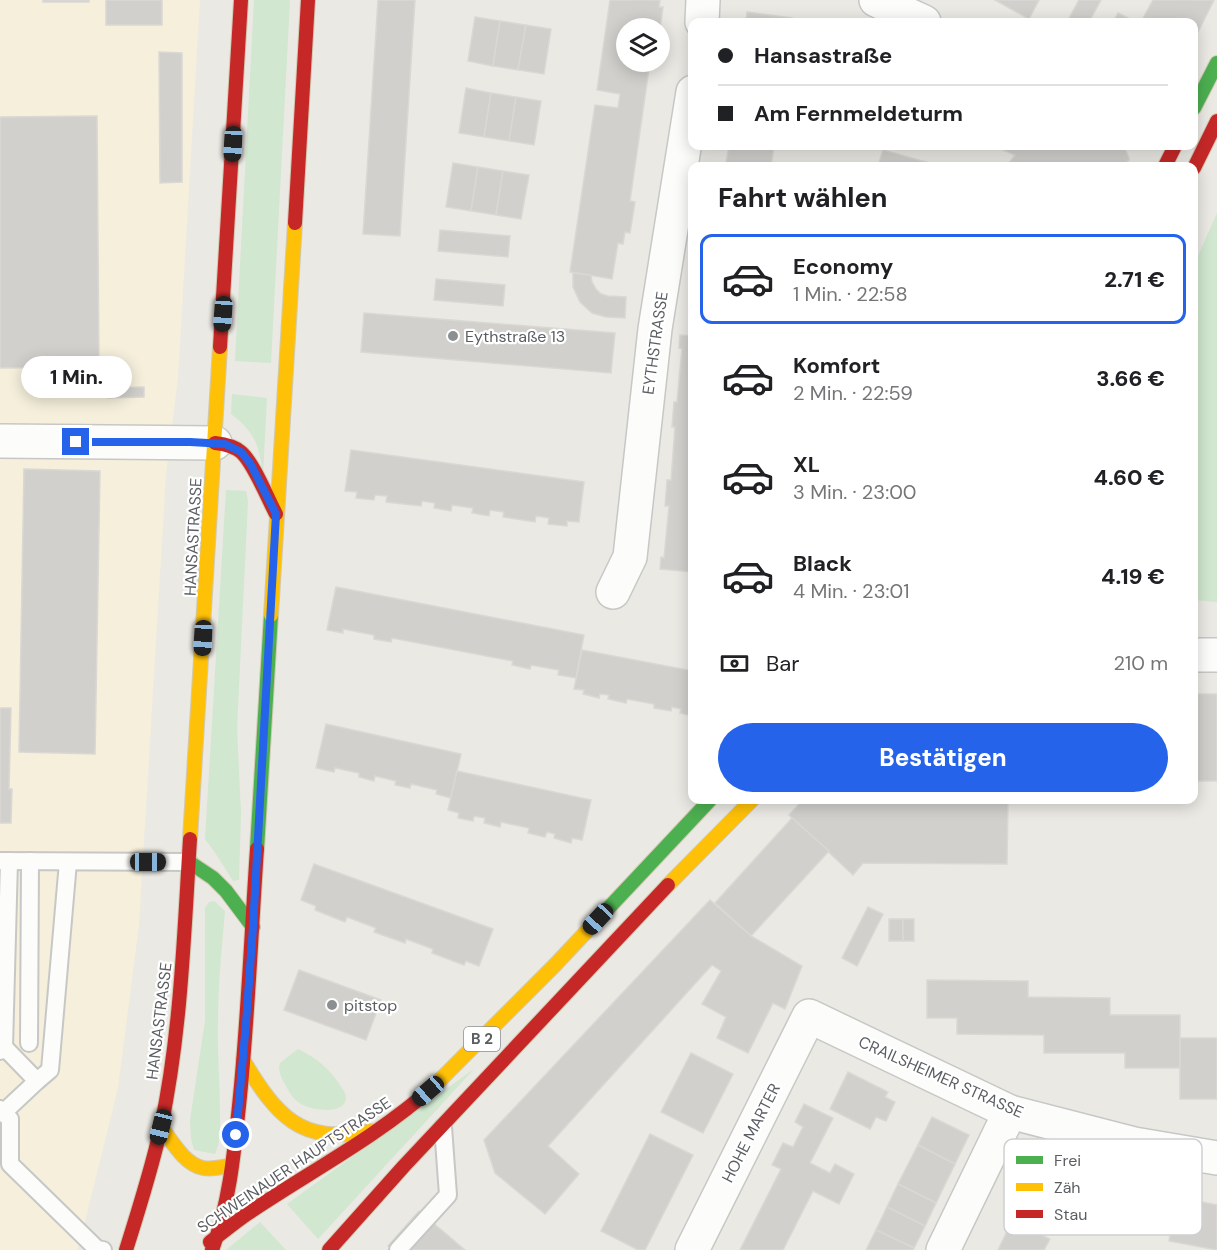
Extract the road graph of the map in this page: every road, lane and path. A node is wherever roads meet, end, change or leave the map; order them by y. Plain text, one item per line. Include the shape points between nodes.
1 (241, 0) edge
2 (308, 0) edge
3 (703, 0) edge
4 (876, 0) edge
5 (702, 18) edge
6 (915, 18) edge
7 (1217, 63) edge
8 (1198, 100) edge
9 (1217, 121) edge
10 (689, 150) edge
11 (1197, 162) edge
12 (680, 263) edge
13 (0, 441) edge
14 (214, 443) junction
15 (276, 514) junction
16 (613, 592) dead end
17 (1198, 655) edge
18 (1217, 655) edge
19 (706, 804) edge
20 (748, 804) edge
21 (4, 861) edge
22 (30, 861) junction
23 (68, 862) junction
24 (189, 862) junction
25 (253, 927) junction
26 (809, 1016) joint
27 (29, 1043) dead end
28 (2, 1049) edge
29 (243, 1060) junction
30 (37, 1081) junction
31 (2, 1111) edge
32 (1010, 1112) junction
33 (443, 1126) junction
34 (161, 1127) junction
35 (377, 1130) junction
36 (1115, 1139) edge
37 (1202, 1155) edge
38 (1217, 1158) edge
39 (232, 1165) junction
40 (218, 1235) junction
41 (102, 1250) edge
42 (126, 1250) edge
43 (199, 1250) edge
44 (212, 1250) edge
45 (329, 1250) edge
46 (398, 1250) edge
47 (692, 1250) edge
48 (943, 1250) edge

1 - 14 main road, HANSASTRASSE
2 - 15 main road
3 - 5 street
4 - 6 street
7 - 8 main road
9 - 11 main road
10 - 12 street, EYTHSTRASSE
12 - 16 street, EYTHSTRASSE via 655,329 630,557
13 - 14 street
14 - 15 main road via 241,452
14 - 24 main road, HANSASTRASSE
15 - 25 main road
17 - 18 street
19 - 35 main road, SCHWEINAUER HAUPTSTRASSE / B 2 via 448,1073
20 - 33 main road, B 2
21 - 22 lane
21 - 28 lane
22 - 23 lane
22 - 27 lane
23 - 24 lane
23 - 30 lane via 50,1070
24 - 25 main road via 226,891
24 - 34 main road, HANSASTRASSE via 178,1011
25 - 29 main road
26 - 32 street, CRAILSHEIMER STRASSE
26 - 47 street, HOHE MARTER
28 - 30 lane
29 - 35 main road via 274,1106 310,1132 349,1135
29 - 39 main road
30 - 31 lane
31 - 41 lane via 10,1119 10,1164
32 - 36 street, CRAILSHEIMER STRASSE
32 - 48 street
33 - 45 main road, B 2
33 - 46 lane via 448,1195
34 - 39 main road via 190,1162 202,1168
34 - 42 main road, HANSASTRASSE
35 - 40 main road, SCHWEINAUER HAUPTSTRASSE / B 2
37 - 38 street, CRAILSHEIMER STRASSE
39 - 40 main road
40 - 43 main road, SCHWEINAUER HAUPTSTRASSE / B 2
40 - 44 main road

